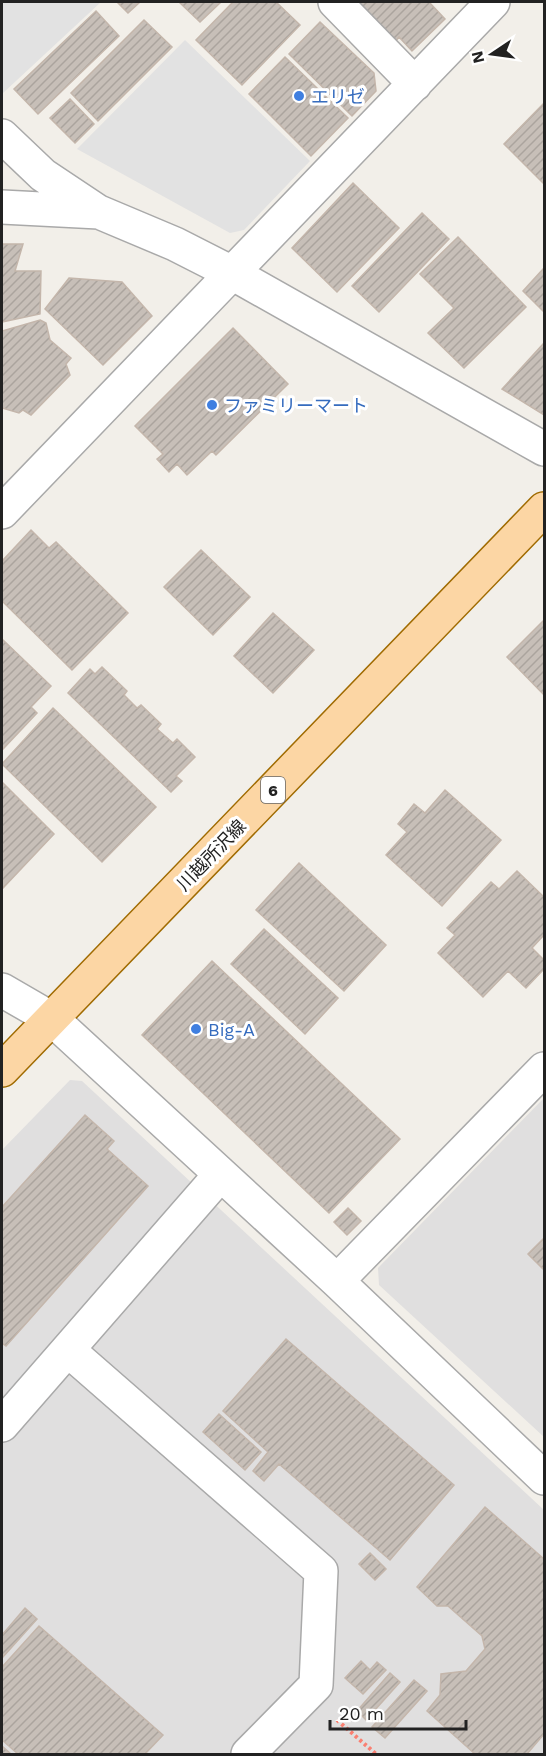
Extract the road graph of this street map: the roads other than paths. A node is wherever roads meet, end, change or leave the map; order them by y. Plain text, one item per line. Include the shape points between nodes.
1 (335, 2) edge
2 (493, 2) edge
3 (415, 84) junction
4 (2, 136) edge
5 (2, 207) edge
6 (99, 212) junction
7 (232, 273) junction
8 (544, 449) edge
9 (544, 509) edge
10 (2, 512) edge
11 (2, 990) edge
12 (52, 1019) junction
13 (544, 1069) edge
14 (2, 1070) edge
15 (220, 1174) junction
16 (338, 1281) junction
17 (68, 1350) junction
18 (2, 1425) edge
19 (544, 1478) edge
20 (248, 1755) edge

1 - 3 street
2 - 3 street
3 - 7 street
4 - 6 street via 43,175
5 - 6 street
6 - 7 street
7 - 8 street
7 - 10 street
9 - 12 main road, 川越所沢線 / 6
11 - 12 street
12 - 14 main road, 川越所沢線 / 6
12 - 15 street
13 - 16 street
15 - 16 street
15 - 17 street
16 - 19 street
17 - 18 street
17 - 20 street via 321,1572 316,1685

